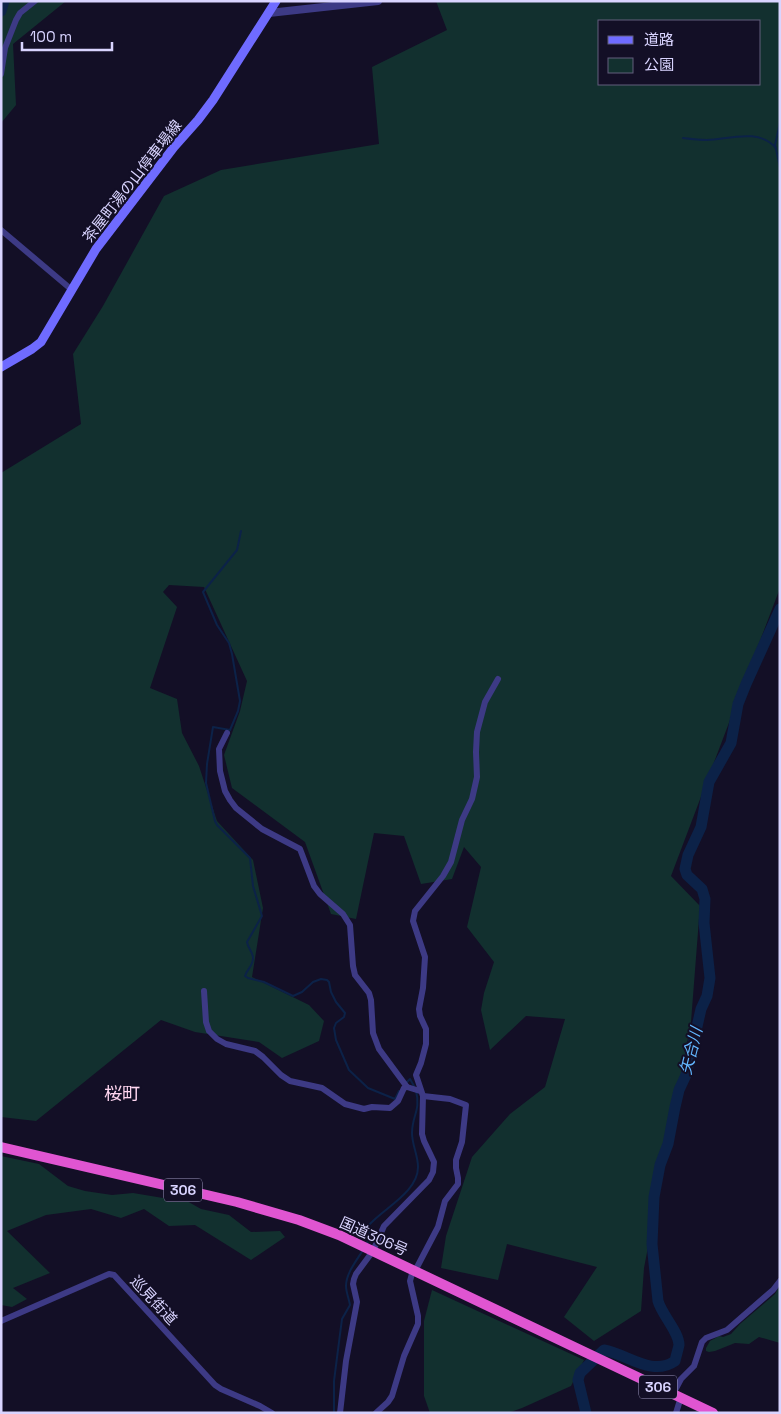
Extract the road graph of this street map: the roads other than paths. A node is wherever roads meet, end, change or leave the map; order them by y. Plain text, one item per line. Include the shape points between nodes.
1 (35, 1) edge
2 (276, 1) edge
3 (378, 1) edge
4 (269, 13) junction
5 (1, 74) edge
6 (1, 230) edge
7 (72, 290) junction
8 (1, 367) edge
9 (498, 679) dead end
10 (227, 733) dead end
11 (204, 992) dead end
12 (413, 1089) junction
13 (1, 1147) edge
14 (372, 1250) junction
15 (414, 1270) junction
16 (780, 1281) edge
17 (1, 1321) edge
18 (677, 1396) junction
19 (272, 1413) edge
20 (340, 1413) edge
21 (376, 1413) edge
22 (676, 1413) edge
23 (713, 1413) edge

1 - 5 street via 16,20 5,48
2 - 4 main road, 茶屋町湯の山停車場線
3 - 4 street
4 - 7 main road, 茶屋町湯の山停車場線 via 213,100 96,249
6 - 7 street
7 - 8 main road, 茶屋町湯の山停車場線 via 41,342
9 - 12 street via 485,702 477,732 472,799 462,820 451,862 415,911 413,921 425,957 419,1009 426,1029 426,1044
10 - 12 street via 219,749 220,771 230,800 262,829 300,849 314,886 344,914 350,925 356,976 371,1000 373,1033 379,1049
11 - 12 street via 209,1031 226,1044 255,1051 290,1082 322,1088 345,1104 364,1109 390,1108 404,1088
12 - 14 street via 424,1141 434,1162 433,1172 384,1226
12 - 15 street via 466,1105 462,1142 456,1160 458,1184 445,1201 438,1227
13 - 14 highway, 国道306号 / 306 via 255,1207 299,1220
14 - 15 highway, 国道306号 / 306
14 - 20 street via 353,1284 357,1302
15 - 18 highway, 国道306号 / 306
15 - 21 street via 410,1281 418,1324 392,1396
16 - 18 street via 727,1330 702,1342 694,1366 681,1380
17 - 19 street, 巡見街道 via 109,1274 114,1275 215,1385
18 - 22 street
18 - 23 highway, 国道306号 / 306

